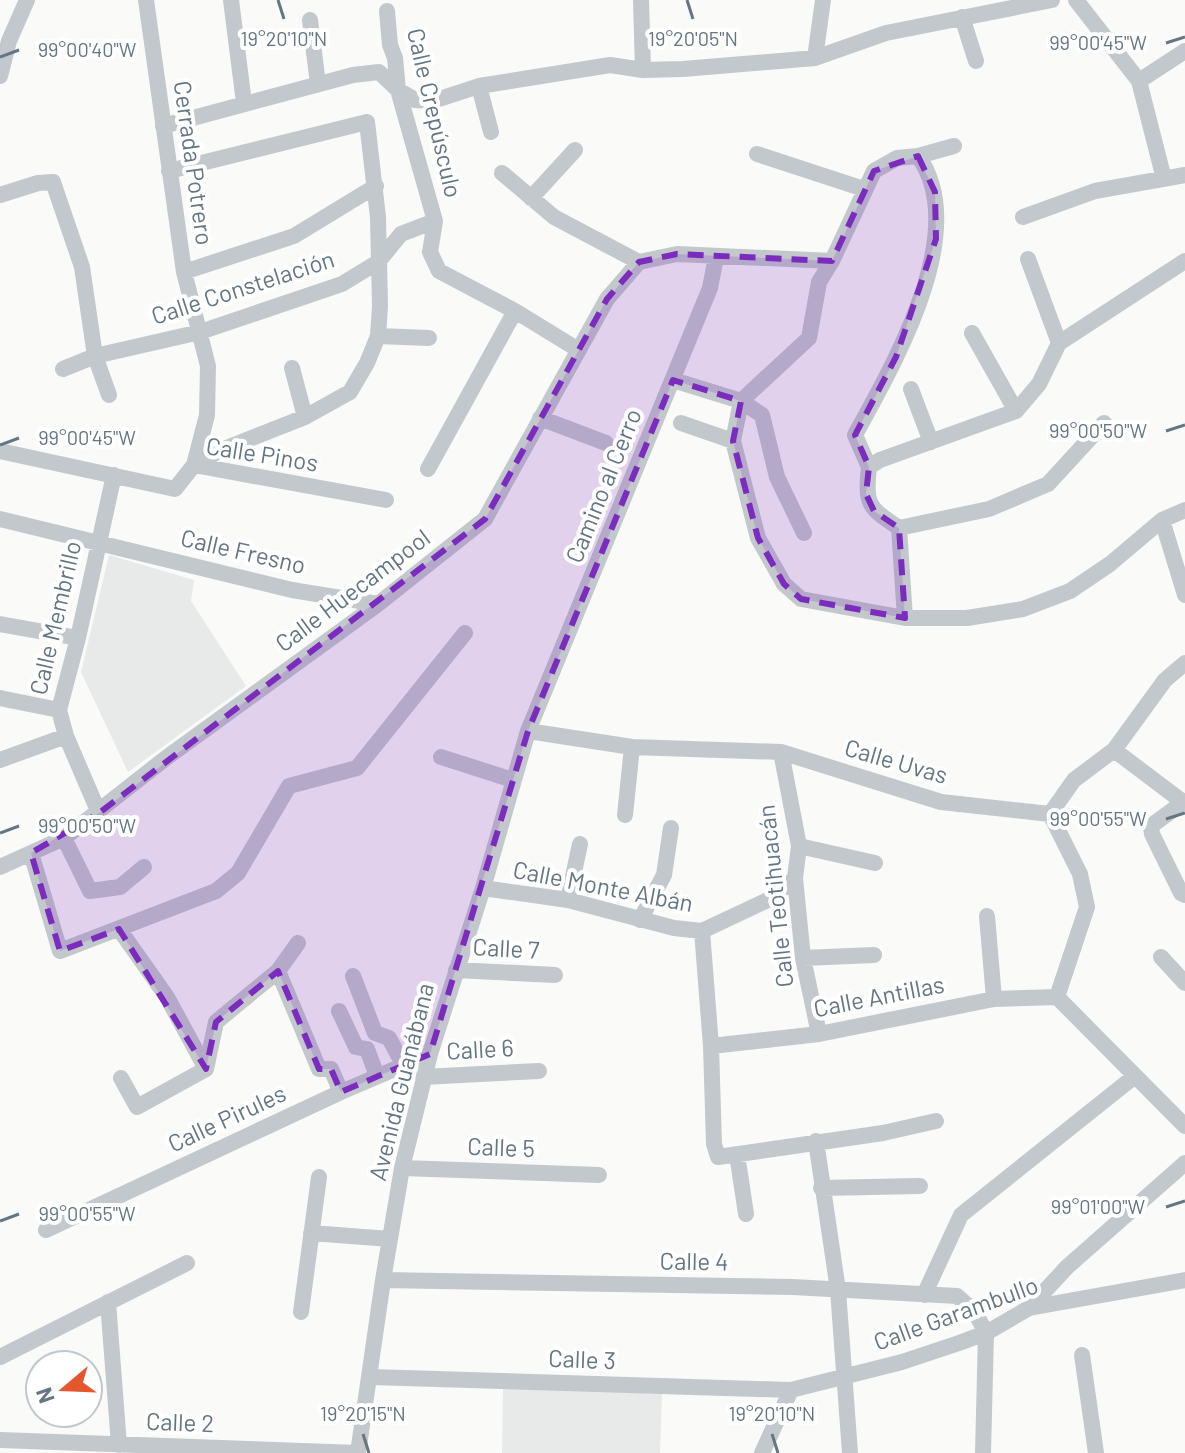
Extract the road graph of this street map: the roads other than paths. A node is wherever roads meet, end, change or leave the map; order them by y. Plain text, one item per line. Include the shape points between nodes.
1 (27, 0) edge
2 (146, 0) edge
3 (231, 0) edge
4 (641, 0) edge
5 (823, 0) edge
6 (1052, 0) edge
7 (1076, 0) edge
8 (387, 11) dead end
9 (962, 17) junction
10 (310, 20) dead end
11 (4, 42) edge
12 (1185, 51) edge
13 (815, 58) junction
14 (976, 61) dead end
15 (643, 70) junction
16 (0, 76) edge
17 (1139, 81) junction
18 (318, 84) junction
19 (479, 86) junction
20 (398, 90) junction
21 (244, 103) junction
22 (163, 126) junction
23 (491, 132) dead end
24 (954, 146) dead end
25 (575, 150) dead end
26 (757, 154) dead end
27 (918, 156) junction
28 (169, 171) junction
29 (502, 173) dead end
30 (1185, 175) edge
31 (1164, 179) junction
32 (376, 186) junction
33 (864, 189) junction
34 (0, 195) edge
35 (531, 198) junction
36 (1023, 217) dead end
37 (435, 221) junction
38 (716, 257) junction
39 (1028, 259) dead end
40 (832, 261) junction
41 (1185, 261) edge
42 (378, 262) junction
43 (639, 262) junction
44 (184, 272) junction
45 (515, 311) junction
46 (200, 332) junction
47 (972, 333) dead end
48 (378, 336) junction
49 (429, 338) dead end
50 (1059, 343) junction
51 (577, 349) junction
52 (95, 356) junction
53 (292, 368) dead end
54 (63, 369) dead end
55 (673, 380) junction
56 (911, 389) dead end
57 (109, 395) dead end
58 (741, 401) junction
59 (1016, 411) junction
60 (305, 417) junction
61 (540, 418) junction
62 (681, 423) dead end
63 (1104, 423) dead end
64 (733, 441) junction
65 (931, 442) junction
66 (606, 443) dead end
67 (0, 451) edge
68 (194, 465) junction
69 (869, 467) junction
70 (428, 469) dead end
71 (114, 475) junction
72 (386, 500) dead end
73 (1185, 510) edge
74 (0, 519) edge
75 (1162, 520) junction
76 (899, 528) junction
77 (804, 533) dead end
78 (98, 542) junction
79 (1185, 595) edge
80 (378, 604) junction
81 (905, 618) junction
82 (0, 624) edge
83 (465, 633) dead end
84 (78, 638) junction
85 (1185, 663) edge
86 (0, 698) edge
87 (59, 710) junction
88 (528, 731) junction
89 (66, 736) junction
90 (632, 747) junction
91 (1114, 750) junction
92 (781, 752) junction
93 (441, 757) dead end
94 (0, 760) edge
95 (513, 780) junction
96 (1184, 801) edge
97 (99, 813) junction
98 (1050, 814) junction
99 (625, 815) dead end
100 (671, 828) dead end
101 (64, 838) junction
102 (580, 844) dead end
103 (799, 846) junction
104 (31, 853) junction
105 (875, 863) dead end
106 (0, 867) edge
107 (144, 867) dead end
108 (795, 878) junction
109 (483, 888) junction
110 (1185, 895) edge
111 (568, 900) junction
112 (987, 916) dead end
113 (640, 920) junction
114 (119, 929) junction
115 (702, 931) junction
116 (298, 943) dead end
117 (874, 955) dead end
118 (1161, 957) dead end
119 (803, 958) junction
120 (456, 970) junction
121 (278, 971) junction
122 (555, 975) dead end
123 (353, 976) dead end
124 (1185, 983) edge
125 (1057, 997) junction
126 (994, 999) junction
127 (339, 1011) dead end
128 (819, 1034) junction
129 (711, 1046) junction
130 (430, 1054) junction
131 (403, 1064) junction
132 (206, 1069) junction
133 (539, 1071) dead end
134 (377, 1076) junction
135 (1135, 1076) junction
136 (423, 1077) junction
137 (121, 1078) dead end
138 (341, 1092) junction
139 (936, 1121) dead end
140 (1185, 1126) edge
141 (816, 1141) junction
142 (737, 1154) junction
143 (1185, 1163) edge
144 (402, 1168) junction
145 (599, 1175) dead end
146 (319, 1177) dead end
147 (920, 1186) dead end
148 (821, 1188) junction
149 (746, 1214) dead end
150 (46, 1230) dead end
151 (311, 1233) junction
152 (390, 1239) junction
153 (187, 1263) dead end
154 (383, 1280) junction
155 (1185, 1280) edge
156 (838, 1290) junction
157 (924, 1295) junction
158 (108, 1302) junction
159 (1029, 1308) junction
160 (301, 1312) dead end
161 (986, 1333) junction
162 (1082, 1355) dead end
163 (0, 1357) edge
164 (371, 1377) junction
165 (845, 1377) junction
166 (791, 1390) junction
167 (0, 1440) edge
168 (119, 1445) junction
169 (358, 1453) edge
170 (762, 1453) edge
171 (850, 1453) edge
172 (983, 1453) edge
173 (1096, 1453) edge

1 - 11 street
2 - 22 street, Cerrada Potrero
3 - 21 street
4 - 15 street
5 - 13 street
6 - 9 street
7 - 17 street
8 - 20 street, Calle Crepúsculo
9 - 13 street via 886,33
9 - 14 street
10 - 18 street
11 - 16 street
12 - 17 street
13 - 15 street
15 - 19 street via 610,65
17 - 31 street
18 - 20 street via 379,72
18 - 21 street
19 - 20 street via 433,101 415,100
19 - 23 street
20 - 37 street, Calle Crepúsculo
21 - 22 street
22 - 28 street, Cerrada Potrero
24 - 27 street
25 - 35 street
26 - 33 street
27 - 33 street via 897,158 874,171
27 - 69 street via 935,192 936,239 924,287 896,357 855,435
28 - 32 street via 367,122
28 - 44 street, Cerrada Potrero
29 - 35 street
30 - 31 street
31 - 36 street via 1095,191
32 - 42 street
32 - 44 street via 294,236
33 - 40 street
34 - 52 street via 53,182 82,267
35 - 43 street via 554,217
37 - 42 street, Calle Constelación via 401,234
37 - 45 street, Calle Crepúsculo via 430,252 439,271
38 - 40 street
38 - 43 street via 677,254
38 - 55 street, Camino al Cerro via 710,288
39 - 50 street
40 - 58 street via 819,282 809,338
41 - 50 street
42 - 46 street, Calle Constelación via 342,284
42 - 48 street
43 - 51 street, Calle Huecampool via 607,299
44 - 46 street, Cerrada Potrero
45 - 51 street
45 - 70 street
46 - 52 street, Calle Constelación
46 - 68 street, Cerrada Potrero via 208,366 207,415
47 - 59 street
48 - 49 street
48 - 60 street via 350,392
50 - 59 street via 1039,384
51 - 61 street, Calle Huecampool
52 - 54 street, Calle Constelación
52 - 57 street
53 - 60 street
55 - 58 street
55 - 88 street, Camino al Cerro
56 - 65 street
58 - 64 street
58 - 77 street via 762,415 777,477
59 - 65 street
60 - 68 street
61 - 66 street
61 - 80 street, Calle Huecampool via 485,519
62 - 64 street
63 - 76 street via 1048,484 989,509
64 - 81 street via 758,538 784,584 801,599
65 - 69 street
67 - 71 street, Calle Pinos
68 - 71 street, Calle Pinos via 175,489
68 - 72 street, Calle Pinos
69 - 76 street via 866,494 874,511
71 - 78 street, Calle Membrillo
73 - 75 street
74 - 78 street, Calle Fresno
75 - 79 street
75 - 81 street via 1070,591 1023,609 967,618
76 - 81 street
78 - 80 street, Calle Fresno via 292,590
78 - 84 street, Calle Membrillo
80 - 97 street, Calle Huecampool
82 - 84 street
83 - 114 street via 357,768 289,786 238,873 216,891
84 - 87 street, Calle Membrillo
85 - 91 street via 1165,680
86 - 87 street
87 - 89 street, Calle Membrillo
88 - 90 street, Calle Uvas
88 - 95 street, Avenida Guanábana
89 - 94 street
89 - 97 street, Calle Membrillo
90 - 92 street, Calle Uvas
90 - 99 street
91 - 96 street
91 - 98 street via 1074,780
92 - 98 street, Calle Uvas via 941,802
92 - 103 street, Calle Teotihuacán
93 - 95 street
95 - 109 street, Avenida Guanábana
96 - 110 street via 1151,826
97 - 101 street, Calle Huecampool
98 - 125 street via 1080,874 1087,907
100 - 113 street via 664,875
101 - 104 street, Calle Huecampool
101 - 107 street via 90,891 120,887
102 - 111 street
103 - 105 street
103 - 108 street, Calle Teotihuacán
104 - 106 street, Calle Huecampool
104 - 114 street via 60,951
108 - 115 street, Calle Monte Albán via 772,898
108 - 119 street, Calle Teotihuacán
109 - 111 street, Calle Monte Albán
109 - 120 street, Avenida Guanábana
111 - 113 street, Calle Monte Albán
112 - 126 street
113 - 115 street, Calle Monte Albán
114 - 132 street via 167,997
115 - 129 street
116 - 121 street
117 - 119 street
118 - 124 street
119 - 128 street, Calle Teotihuacán
120 - 122 street, Calle 7
120 - 130 street, Avenida Guanábana
121 - 132 street via 216,1022
121 - 138 street via 319,1069 331,1069
123 - 131 street via 375,1033 389,1038
125 - 126 street, Calle Antillas
125 - 135 street
126 - 128 street, Calle Antillas
127 - 134 street via 356,1047 367,1049
128 - 129 street, Calle Antillas
129 - 142 street via 714,1144 718,1157
130 - 131 street, Calle Pirules
130 - 136 street, Avenida Guanábana
131 - 134 street, Calle Pirules
132 - 137 street via 137,1107
133 - 136 street, Calle 6
134 - 138 street, Calle Pirules
135 - 140 street
135 - 157 street via 961,1215
136 - 144 street, Avenida Guanábana
138 - 150 street, Calle Pirules
139 - 141 street
141 - 142 street
141 - 148 street
142 - 149 street
143 - 159 street via 1067,1267
144 - 145 street, Calle 5
144 - 152 street, Avenida Guanábana
146 - 151 street
147 - 148 street
148 - 156 street
151 - 152 street
151 - 160 street
152 - 154 street, Avenida Guanábana
153 - 158 street
154 - 156 street, Calle 4
154 - 164 street, Avenida Guanábana
155 - 159 street, Calle Garambullo
156 - 157 street, Calle 4
156 - 165 street
157 - 161 street, Calle 4 via 957,1296 975,1312
158 - 163 street
158 - 168 street
159 - 161 street, Calle Garambullo
161 - 165 street, Calle Garambullo
161 - 172 street
162 - 173 street
164 - 166 street, Calle 3
164 - 169 street, Avenida Guanábana
165 - 166 street, Calle Garambullo
165 - 171 street
166 - 170 street
167 - 168 street, Calle 2
168 - 169 street, Calle 2

